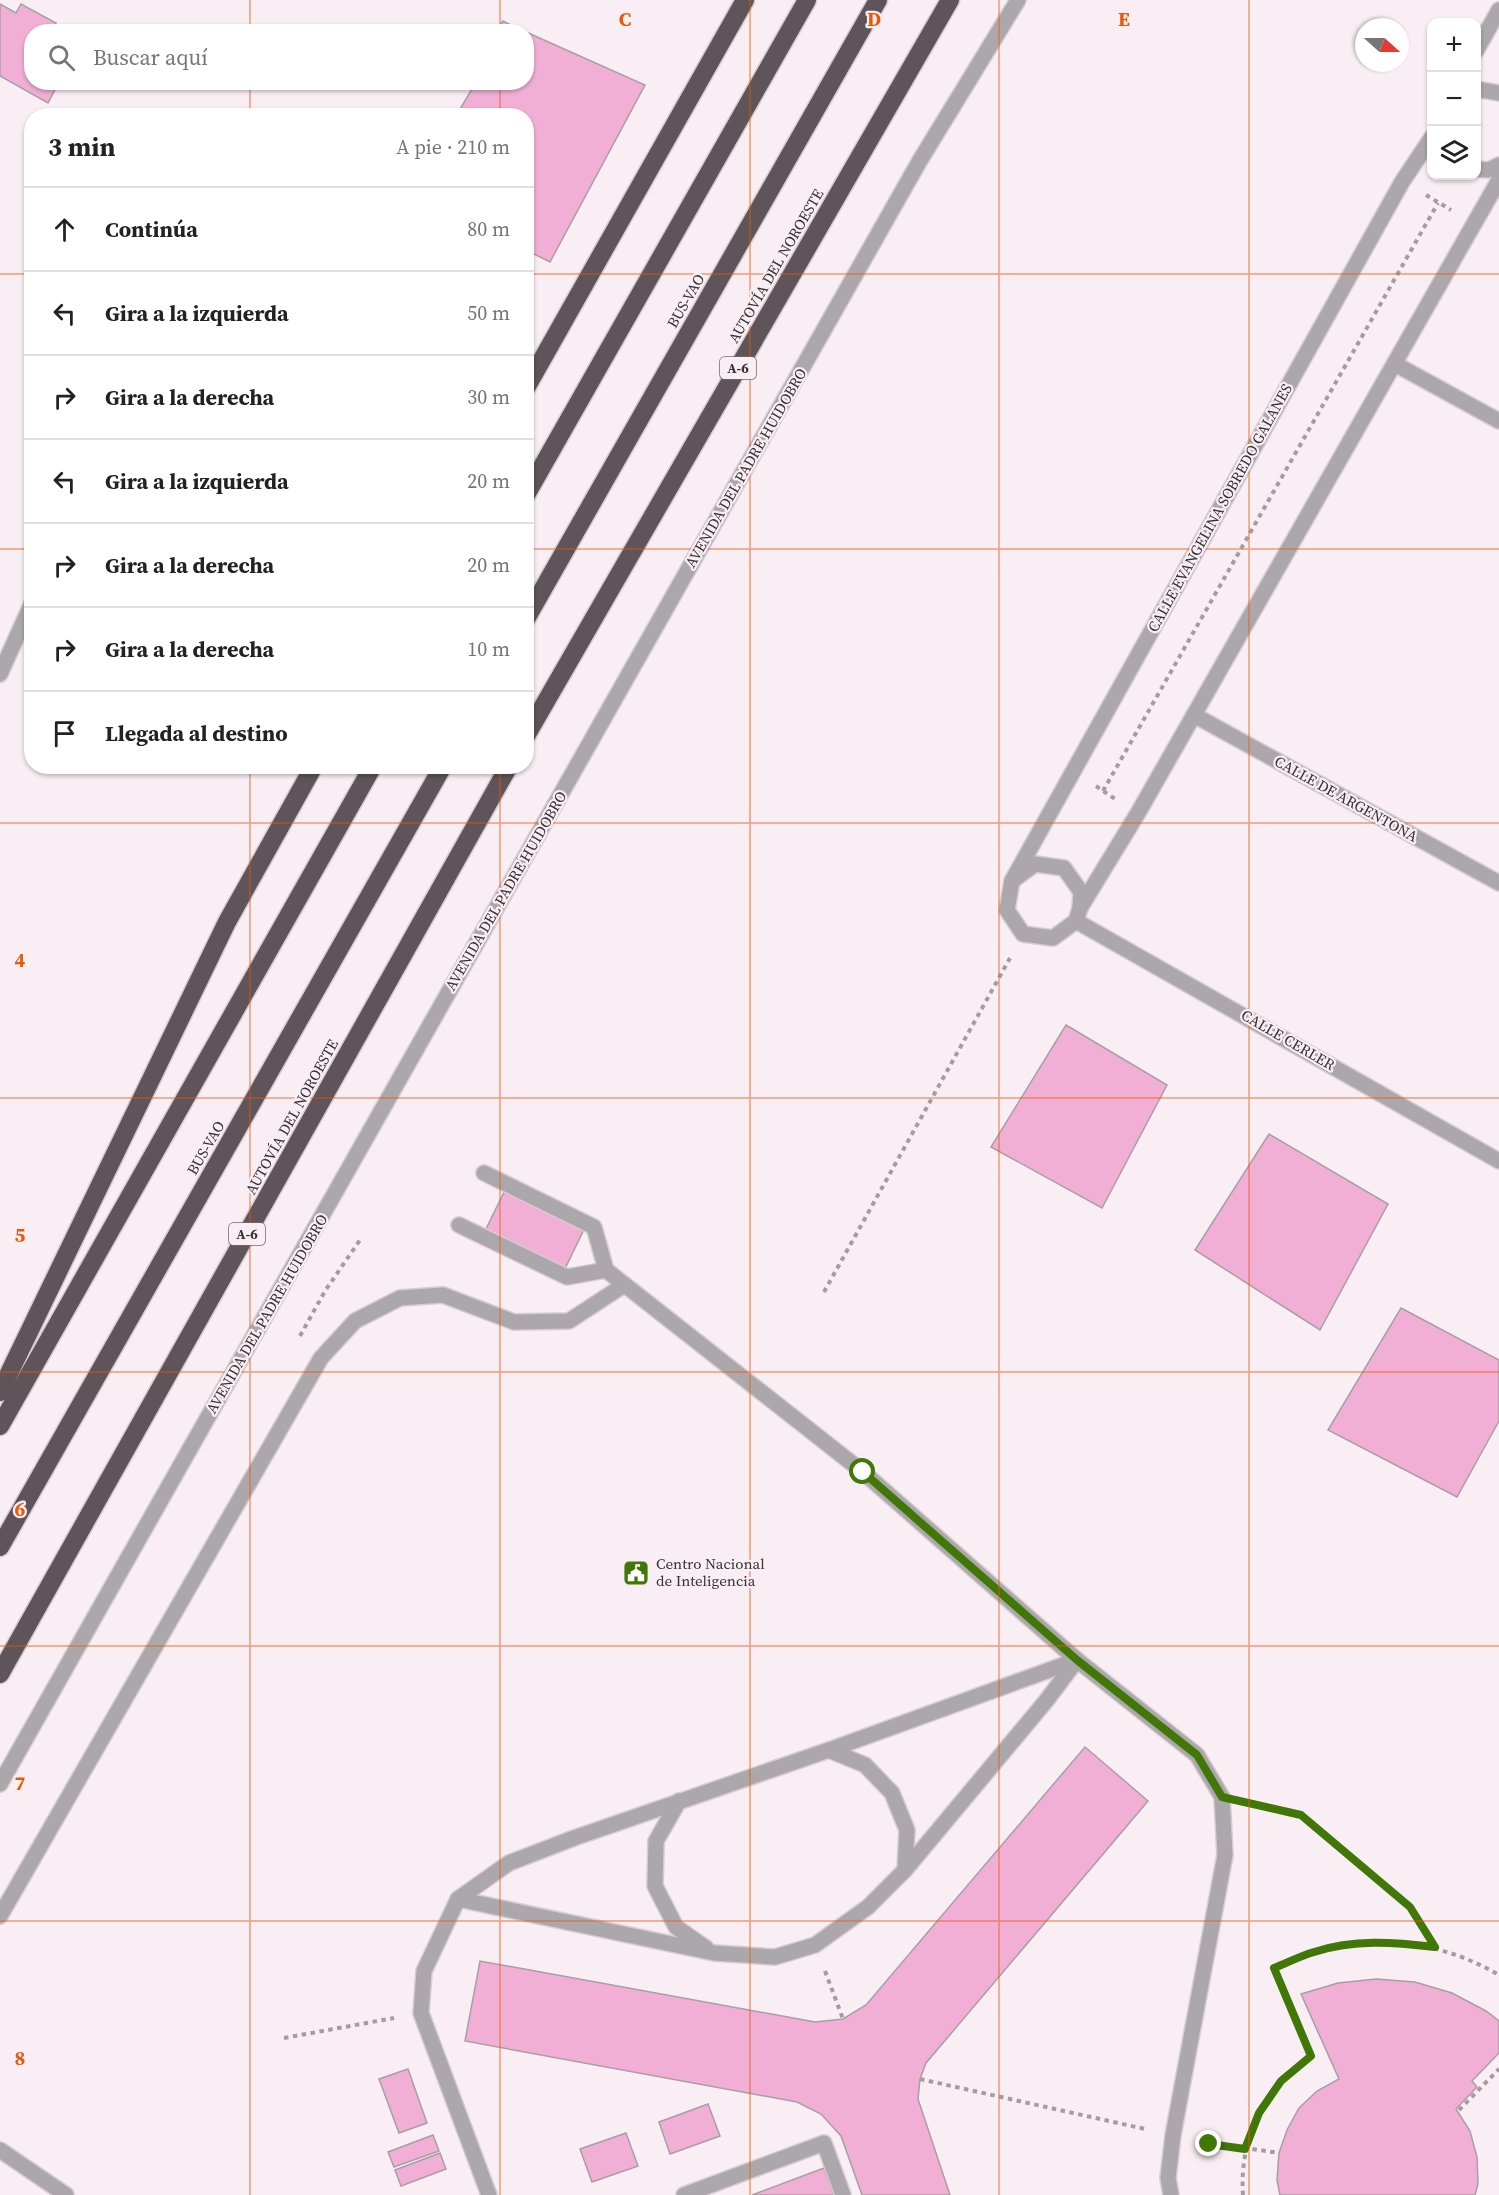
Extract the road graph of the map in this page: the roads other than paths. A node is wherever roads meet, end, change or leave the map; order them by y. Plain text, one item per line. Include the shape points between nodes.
1 (744, 0) edge
2 (807, 0) edge
3 (878, 0) edge
4 (950, 0) edge
5 (1018, 0) edge
6 (1499, 10) edge
7 (1481, 42) edge
8 (1481, 90) edge
9 (1499, 93) edge
10 (1427, 143) edge
11 (1499, 165) edge
12 (1481, 169) edge
13 (1499, 180) edge
14 (1395, 364) junction
15 (534, 374) edge
16 (1499, 422) edge
17 (534, 481) edge
18 (534, 605) edge
19 (24, 621) edge
20 (0, 674) edge
21 (1194, 715) junction
22 (534, 722) edge
23 (310, 774) edge
24 (368, 774) edge
25 (438, 774) edge
26 (505, 774) edge
27 (1012, 881) junction
28 (1499, 883) edge
29 (1078, 914) junction
30 (1499, 1161) edge
31 (484, 1173) dead end
32 (459, 1225) dead end
33 (606, 1270) junction
34 (624, 1285) junction
35 (0, 1392) edge
36 (0, 1426) edge
37 (0, 1547) edge
38 (1077, 1660) junction
39 (0, 1674) edge
40 (828, 1750) junction
41 (0, 1784) edge
42 (679, 1801) junction
43 (904, 1870) junction
44 (458, 1899) junction
45 (0, 1916) edge
46 (714, 1953) junction
47 (0, 2150) edge
48 (66, 2195) edge
49 (489, 2195) edge
50 (684, 2195) edge
51 (843, 2195) edge
52 (1171, 2195) edge

1 - 15 highway
2 - 17 highway
3 - 18 highway, BUS-VAO
4 - 22 highway, AUTOVÍA DEL NOROESTE / A-6
5 - 41 street, AVENIDA DEL PADRE HUIDOBRO via 920,162
6 - 7 street
8 - 9 street
10 - 27 street, CALLE EVANGELINA SOBREDO GALANES
11 - 12 street
13 - 14 street
14 - 16 street
14 - 21 street
19 - 20 street
21 - 28 street, CALLE DE ARGENTONA
21 - 29 street
23 - 35 highway via 227,922
24 - 36 highway
25 - 37 highway, BUS-VAO
26 - 39 highway, AUTOVÍA DEL NOROESTE / A-6
27 - 29 street via 1035,864 1064,868 1080,892
27 - 29 street via 1007,910 1023,934 1053,938
29 - 30 street, CALLE CERLER
31 - 33 street via 594,1227
32 - 33 street via 567,1277
33 - 34 street
34 - 38 street via 863,1472
34 - 45 street via 568,1321 514,1322 443,1295 400,1298 355,1321 321,1358
38 - 40 street
38 - 43 street
38 - 52 street via 1197,1755 1222,1797 1225,1855 1173,2135 1168,2178
40 - 42 street
40 - 43 street via 865,1764 892,1793 907,1830
42 - 44 street via 509,1863
42 - 46 street via 656,1841 656,1886 676,1927
43 - 46 street via 868,1907 815,1945 775,1957
44 - 46 street
44 - 49 street via 424,1971 421,2013
47 - 48 street
50 - 51 street via 824,2143

